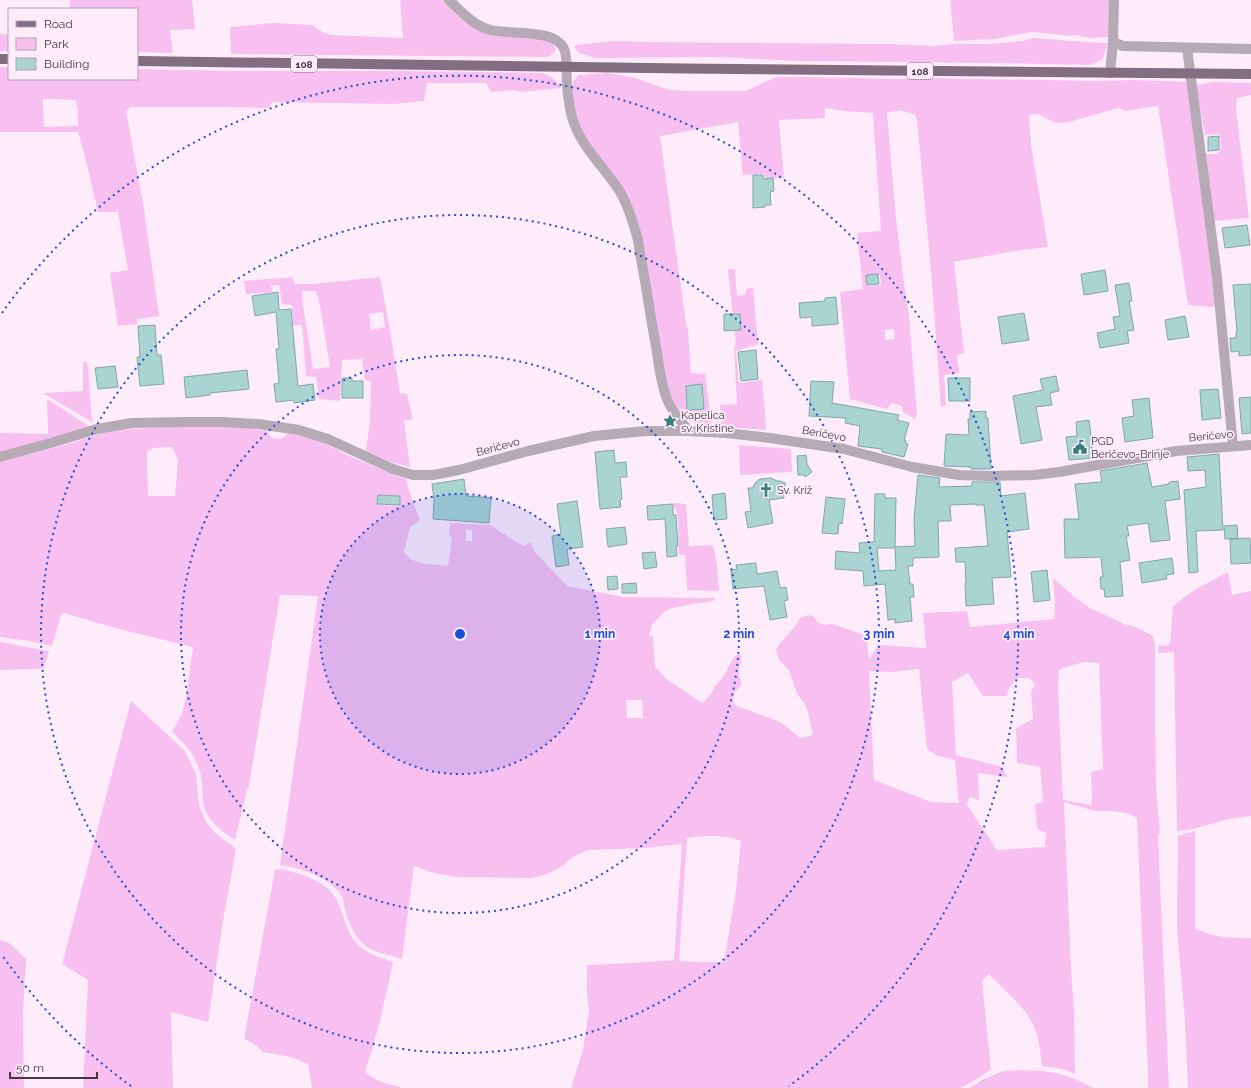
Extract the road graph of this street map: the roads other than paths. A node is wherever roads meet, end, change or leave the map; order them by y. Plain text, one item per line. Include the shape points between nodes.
1 (449, 0) edge
2 (1114, 0) edge
3 (1114, 42) junction
4 (1187, 48) junction
5 (1251, 49) edge
6 (138, 61) edge
7 (567, 68) junction
8 (1110, 73) junction
9 (1251, 74) edge
10 (689, 431) junction
11 (1251, 444) edge
12 (1233, 446) junction
13 (0, 457) edge

1 - 7 street via 466,16 486,29 550,37 564,48
2 - 3 street
3 - 4 street via 1123,46
3 - 8 street
4 - 5 street
4 - 12 street via 1217,277
6 - 7 main road, 108
7 - 8 main road, 108
7 - 10 street via 567,86 576,130 622,196 636,233 661,378 667,400
8 - 9 main road, 108
10 - 12 street, Beričevo via 800,442 844,449 959,475 988,476 1060,472 1176,451
10 - 13 street, Beričevo via 646,431 594,436 433,475 413,475 393,469 328,439 299,430 223,422 132,423 97,429
11 - 12 street, Beričevo

